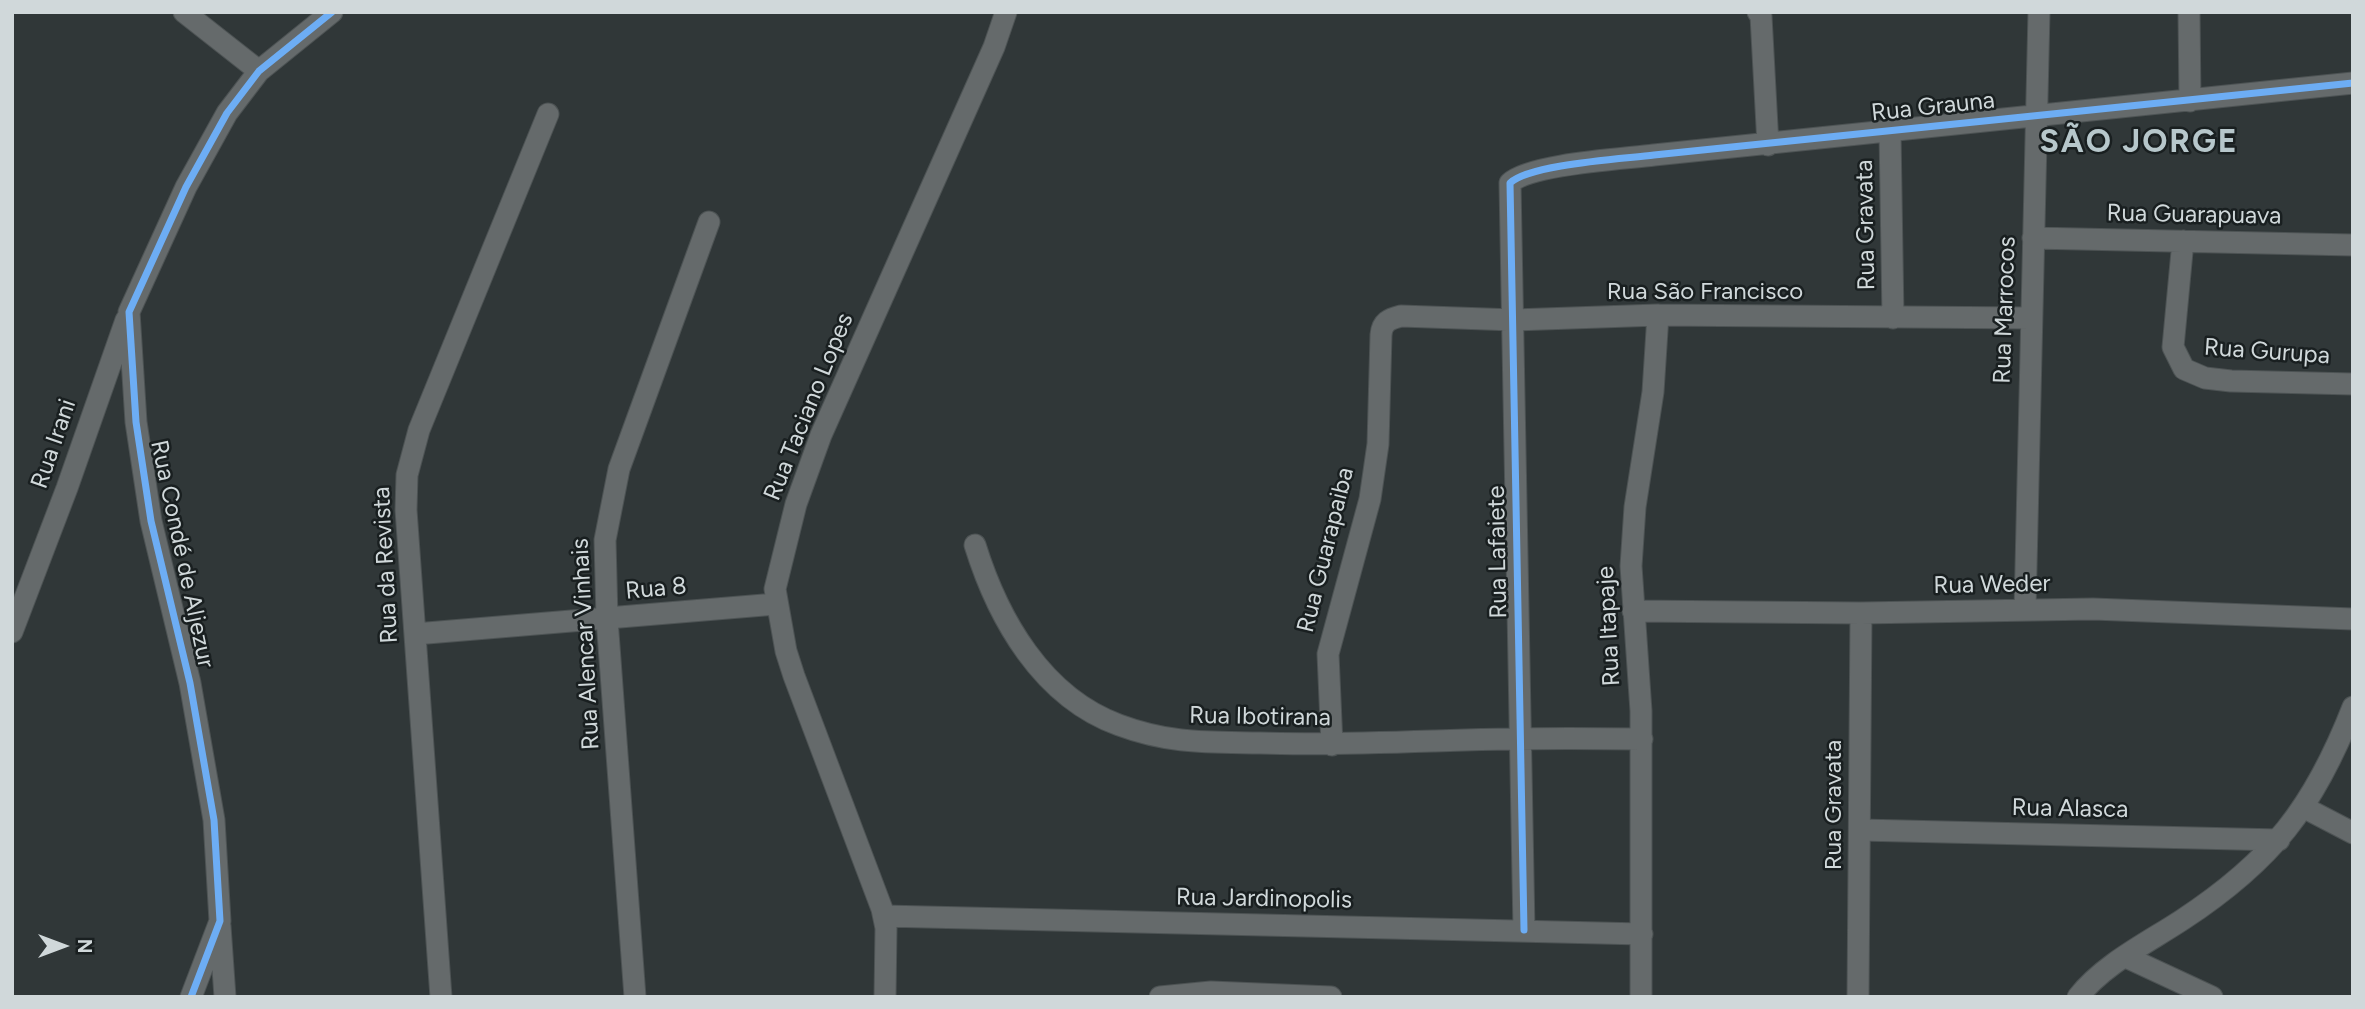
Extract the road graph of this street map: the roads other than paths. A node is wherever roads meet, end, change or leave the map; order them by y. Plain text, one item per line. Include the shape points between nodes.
1 (184, 12) edge
2 (332, 12) edge
3 (1006, 12) edge
4 (1758, 12) edge
5 (2039, 12) edge
6 (2189, 12) edge
7 (259, 71) junction
8 (2353, 83) edge
9 (2190, 101) junction
10 (548, 114) dead end
11 (2035, 115) junction
12 (1890, 132) junction
13 (1768, 145) junction
14 (1518, 176) joint
15 (709, 222) dead end
16 (2033, 237) junction
17 (2183, 241) junction
18 (2353, 245) edge
19 (129, 312) junction
20 (1658, 315) junction
21 (1893, 318) junction
22 (2030, 318) junction
23 (1514, 320) junction
24 (1382, 326) joint
25 (2353, 384) edge
26 (975, 545) dead end
27 (776, 604) junction
28 (2025, 610) junction
29 (1633, 611) junction
30 (1860, 613) junction
31 (607, 619) junction
32 (2353, 619) edge
33 (12, 632) edge
34 (415, 634) junction
35 (2353, 707) edge
36 (1520, 737) junction
37 (1642, 739) junction
38 (1332, 745) junction
39 (2305, 808) junction
40 (1860, 830) junction
41 (2353, 833) edge
42 (2279, 840) junction
43 (884, 916) junction
44 (220, 921) junction
45 (1524, 930) junction
46 (1642, 934) junction
47 (2126, 957) junction
48 (191, 997) edge
49 (226, 997) edge
50 (441, 997) edge
51 (635, 997) edge
52 (885, 997) edge
53 (1160, 997) edge
54 (1331, 997) edge
55 (1641, 997) edge
56 (1858, 997) edge
57 (2078, 997) edge
58 (2211, 997) edge

1 - 7 street
2 - 7 street, Rua Condé de Aljezur
3 - 27 street, Rua Taciano Lopes via 821,435 785,541
4 - 13 street
5 - 11 street, Rua Marrocos
6 - 9 street
7 - 19 street, Rua Condé de Aljezur via 206,147
8 - 9 street, Rua Grauna
9 - 11 street, Rua Grauna
10 - 34 street, Rua da Revista via 410,462 406,510
11 - 12 street, Rua Grauna
11 - 16 street, Rua Marrocos
12 - 13 street, Rua Grauna
12 - 21 street, Rua Gravata
13 - 14 street, Rua Grauna via 1654,155
14 - 23 street, Rua Lafaiete via 1510,183
15 - 31 street, Rua Alencar Vinhais via 614,485 605,540
16 - 17 street, Rua Guarapuava
16 - 22 street, Rua Marrocos
17 - 18 street, Rua Guarapuava
17 - 25 street, Rua Gurupa via 2173,347 2184,369 2231,381
19 - 33 street, Rua Irani
19 - 44 street, Rua Condé de Aljezur via 136,422 151,521 209,784
20 - 21 street, Rua São Francisco
20 - 23 street, Rua São Francisco
20 - 29 street, Rua Itapaje via 1653,392 1632,538
21 - 22 street, Rua São Francisco
22 - 28 street, Rua Marrocos
23 - 24 street, Rua São Francisco via 1401,316
23 - 36 street, Rua Lafaiete
24 - 38 street, Rua Guarapaiba via 1378,444 1370,499 1328,654
26 - 38 street, Rua Ibotirana via 998,608 1021,644 1043,673 1094,712 1172,741
27 - 31 street, Rua 8
27 - 43 street, Rua Taciano Lopes via 794,677
28 - 30 street, Rua Weder
28 - 32 street, Rua Weder
29 - 30 street, Rua Weder
29 - 37 street, Rua Itapaje
30 - 40 street, Rua Gravata
31 - 34 street, Rua 8
31 - 51 street, Rua Alencar Vinhais
34 - 50 street, Rua da Revista
35 - 39 street
36 - 37 street, Rua Ibotirana
36 - 38 street, Rua Ibotirana
36 - 45 street, Rua Lafaiete
37 - 46 street, Rua Itapaje
39 - 41 street
39 - 42 street
40 - 42 street, Rua Alasca
40 - 56 street, Rua Gravata
42 - 47 street via 2235,883
43 - 45 street, Rua Jardinopolis
43 - 52 street, Rua Taciano Lopes
44 - 48 street, Rua Condé de Aljezur
44 - 49 street
45 - 46 street, Rua Jardinopolis
46 - 55 street, Rua Itapaje
47 - 57 street
47 - 58 street
53 - 54 street via 1211,992

